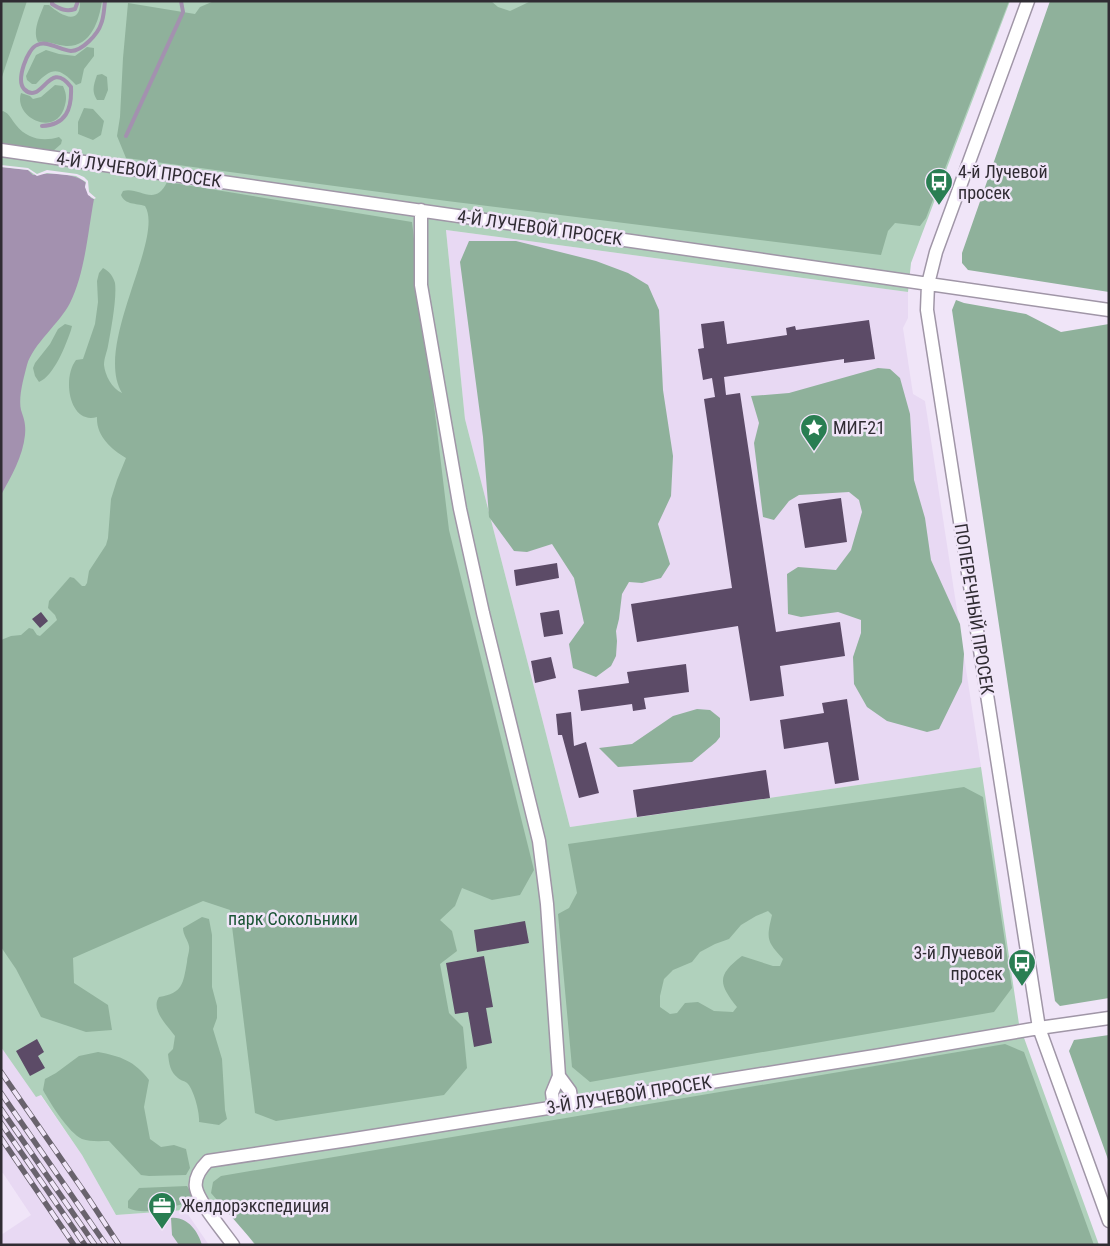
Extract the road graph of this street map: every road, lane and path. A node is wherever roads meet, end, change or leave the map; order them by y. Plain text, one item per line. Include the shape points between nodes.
1 (1028, 1) edge
2 (1, 150) edge
3 (421, 210) junction
4 (928, 284) junction
5 (1109, 310) edge
6 (1109, 1018) edge
7 (1039, 1028) junction
8 (559, 1076) junction
9 (572, 1104) junction
10 (554, 1107) junction
11 (1109, 1221) edge
12 (233, 1245) edge

1 - 4 street, ПОПЕРЕЧНЫЙ ПРОСЕК via 936,252
2 - 3 street, 4-Й ЛУЧЕВОЙ ПРОСЕК
3 - 4 street, 4-Й ЛУЧЕВОЙ ПРОСЕК
3 - 8 street via 421,285 460,509 539,840 547,904
4 - 5 street, 4-Й ЛУЧЕВОЙ ПРОСЕК
4 - 7 street, ПОПЕРЕЧНЫЙ ПРОСЕК via 927,310 942,412
6 - 7 street, 3-Й ЛУЧЕВОЙ ПРОСЕК
7 - 9 street, 3-Й ЛУЧЕВОЙ ПРОСЕК
7 - 11 street, ПОПЕРЕЧНЫЙ ПРОСЕК
8 - 9 street via 570,1091
8 - 10 street via 552,1093
9 - 10 street, 3-Й ЛУЧЕВОЙ ПРОСЕК
10 - 12 street, 3-Й ЛУЧЕВОЙ ПРОСЕК via 208,1160 200,1168 196,1188

